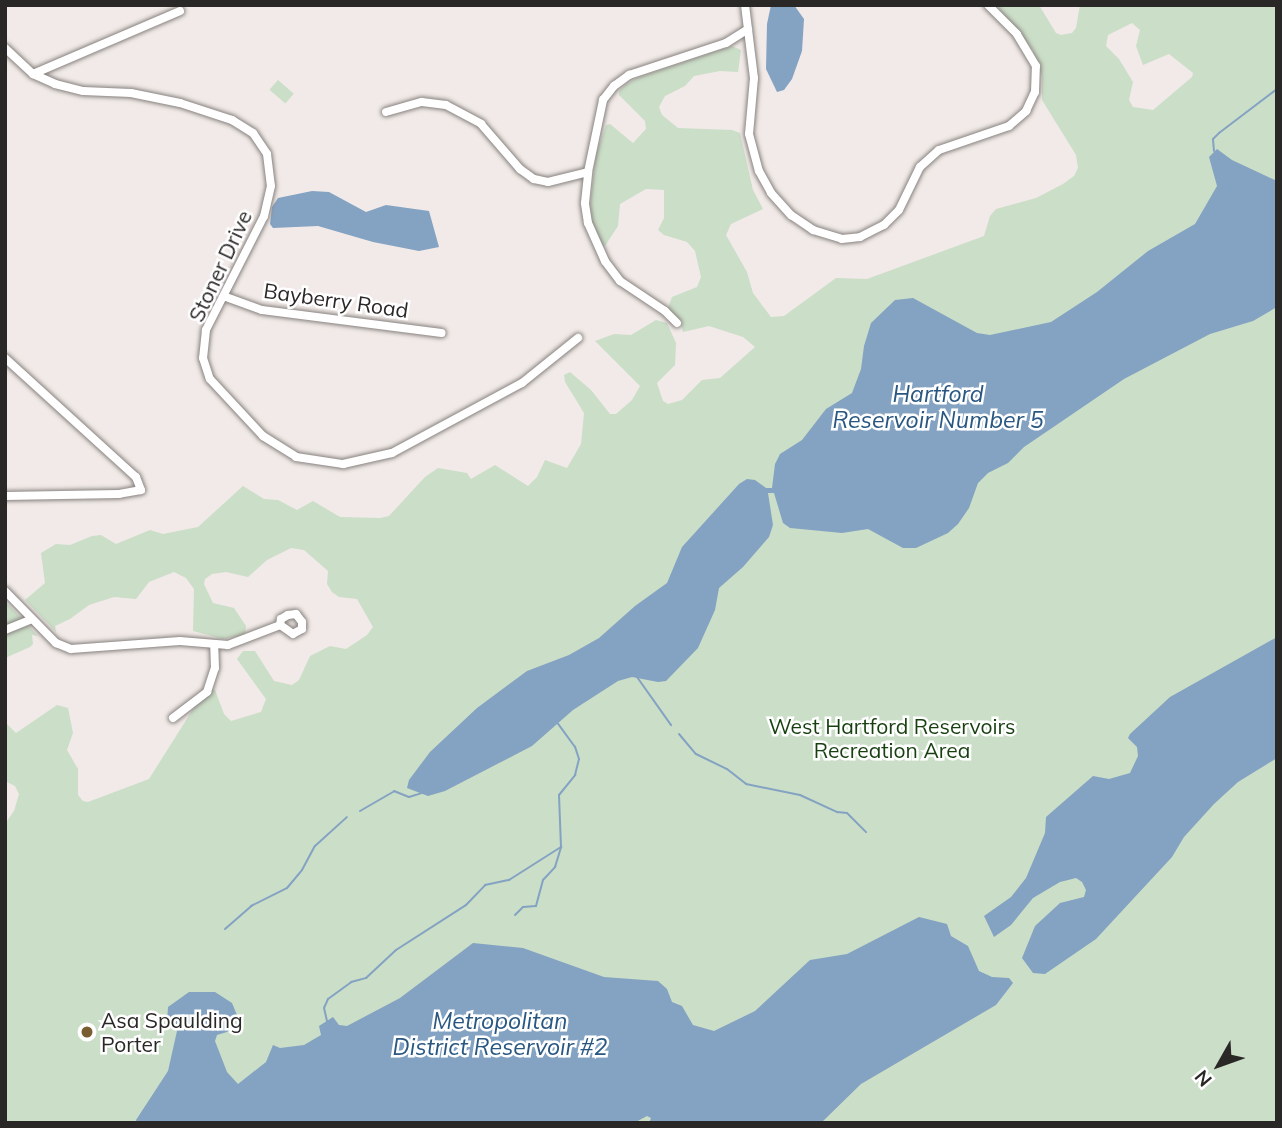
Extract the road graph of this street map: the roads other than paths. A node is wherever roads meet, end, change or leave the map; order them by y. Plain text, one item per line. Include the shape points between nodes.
1 (745, 5) edge
2 (988, 5) edge
3 (180, 11) dead end
4 (748, 29) junction
5 (5, 48) edge
6 (33, 74) junction
7 (386, 112) dead end
8 (588, 172) junction
9 (226, 297) junction
10 (677, 323) dead end
11 (442, 333) dead end
12 (578, 338) dead end
13 (5, 358) edge
14 (5, 496) edge
15 (5, 591) edge
16 (32, 619) junction
17 (280, 625) dead end
18 (5, 630) edge
19 (214, 645) junction
20 (173, 718) dead end

1 - 4 street
2 - 4 street via 1017,34 1036,66 1035,92 1026,111 1009,126 939,150 920,167 899,210 884,225 860,237 842,239 791,215 771,194 759,171 749,134 754,78
3 - 6 street
4 - 8 street via 726,43 629,75 614,86 603,100
5 - 6 street, Stoner Drive
6 - 9 street, Stoner Drive via 83,91 131,93 180,103 232,120 253,133 267,154 271,186 264,216
7 - 8 street via 422,102 446,105 481,124 534,179 548,182
8 - 10 street via 588,223 605,261 620,281
9 - 11 street, Bayberry Road via 262,310
9 - 12 street, Stoner Drive via 206,330 203,358 210,379 263,436 296,457 343,464 391,453 426,435 522,383
13 - 14 street via 136,477 141,490
15 - 16 street
16 - 18 street
16 - 19 street via 56,642 71,649 180,641
17 - 19 street via 240,641
19 - 20 street via 215,668 207,692

